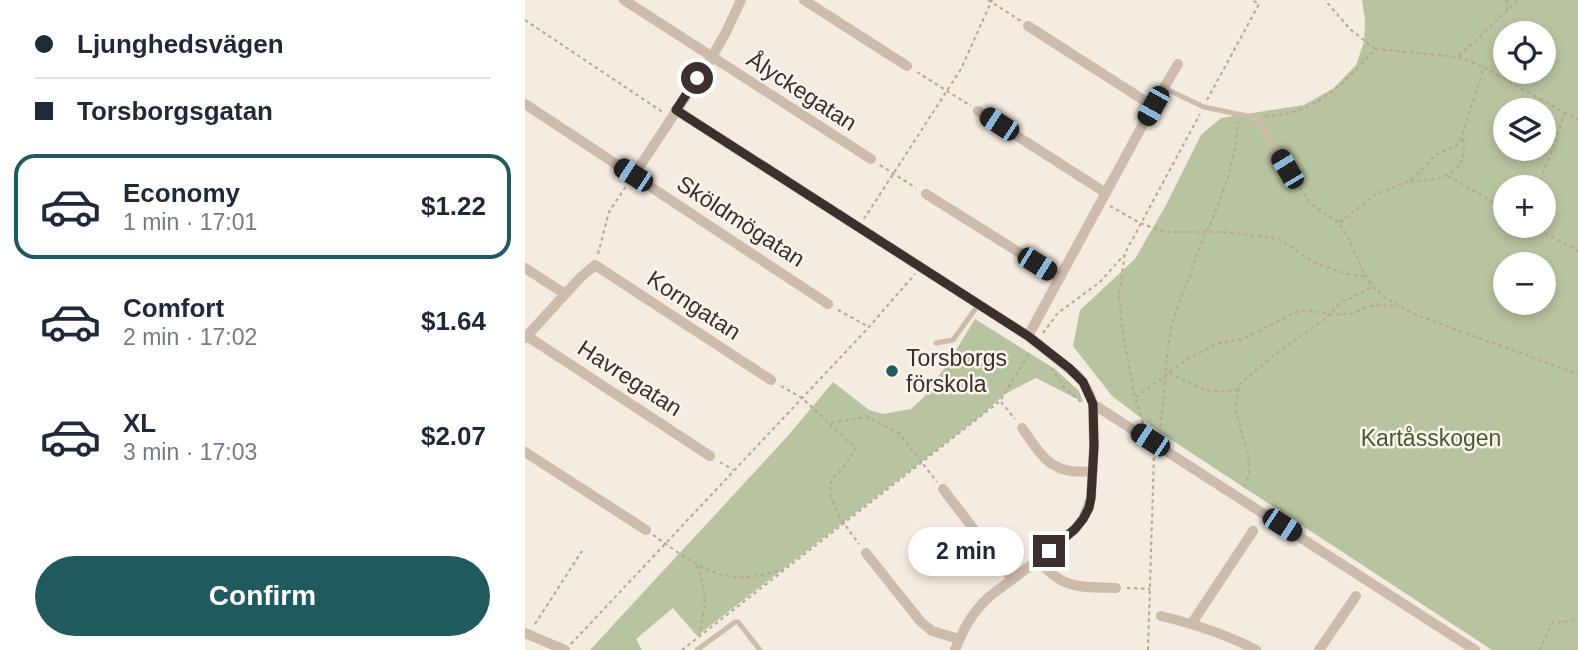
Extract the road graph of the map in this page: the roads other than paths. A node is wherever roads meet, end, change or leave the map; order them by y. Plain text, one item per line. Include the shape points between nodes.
1 (624, 0) edge
2 (741, 0) edge
3 (804, 0) edge
4 (1028, 26) road end
5 (712, 57) junction
6 (1178, 64) dead end
7 (907, 66) road end
8 (1164, 88) junction
9 (525, 104) edge
10 (1153, 106) junction
11 (978, 111) road end
12 (673, 113) junction
13 (871, 159) road end
14 (1287, 169) road end
15 (633, 175) junction
16 (926, 194) road end
17 (1104, 197) junction
18 (525, 268) edge
19 (1059, 278) junction
20 (565, 294) junction
21 (979, 303) junction
22 (828, 304) road end
23 (526, 337) edge
24 (1033, 339) junction
25 (936, 343) dead end
26 (771, 380) road end
27 (1093, 407) junction
28 (1022, 428) road end
29 (525, 452) edge
30 (710, 456) road end
31 (1093, 471) junction
32 (943, 489) road end
33 (646, 530) road end
34 (1253, 531) dead end
35 (866, 553) road end
36 (1038, 560) junction
37 (1012, 579) junction
38 (1116, 588) road end
39 (1356, 596) dead end
40 (1161, 616) dead end
41 (1192, 624) junction
42 (527, 634) edge
43 (1231, 638) junction
44 (957, 644) edge
45 (565, 650) edge
46 (697, 650) edge
47 (760, 650) edge
48 (1225, 650) edge
49 (1256, 650) edge
50 (1318, 650) edge
51 (1475, 650) edge

1 - 5 street, Ålyckegatan
2 - 5 street
3 - 7 street
4 - 10 street
5 - 12 street
5 - 13 street, Ålyckegatan
6 - 8 street
8 - 10 street
8 - 14 lane via 1204,107 1257,118
9 - 15 street, Sköldmögatan
10 - 17 street
11 - 17 street
12 - 15 street
12 - 21 street
15 - 22 street, Sköldmögatan
16 - 19 street
17 - 19 street
18 - 20 street
19 - 24 street
20 - 23 street
20 - 26 street, Korngatan via 595,265
21 - 24 street
21 - 25 lane via 953,340
23 - 30 street, Havregatan
24 - 27 street via 1083,382
27 - 31 street
27 - 51 street
28 - 31 street via 1059,469
29 - 33 street
31 - 36 street via 1091,498 1083,519
32 - 37 street
34 - 41 street
35 - 44 street via 921,622
36 - 37 street
36 - 38 street via 1067,584
37 - 44 street via 980,606
39 - 50 street
40 - 41 street
41 - 43 street
42 - 45 street
43 - 48 street
43 - 49 street
46 - 47 lane via 735,622

